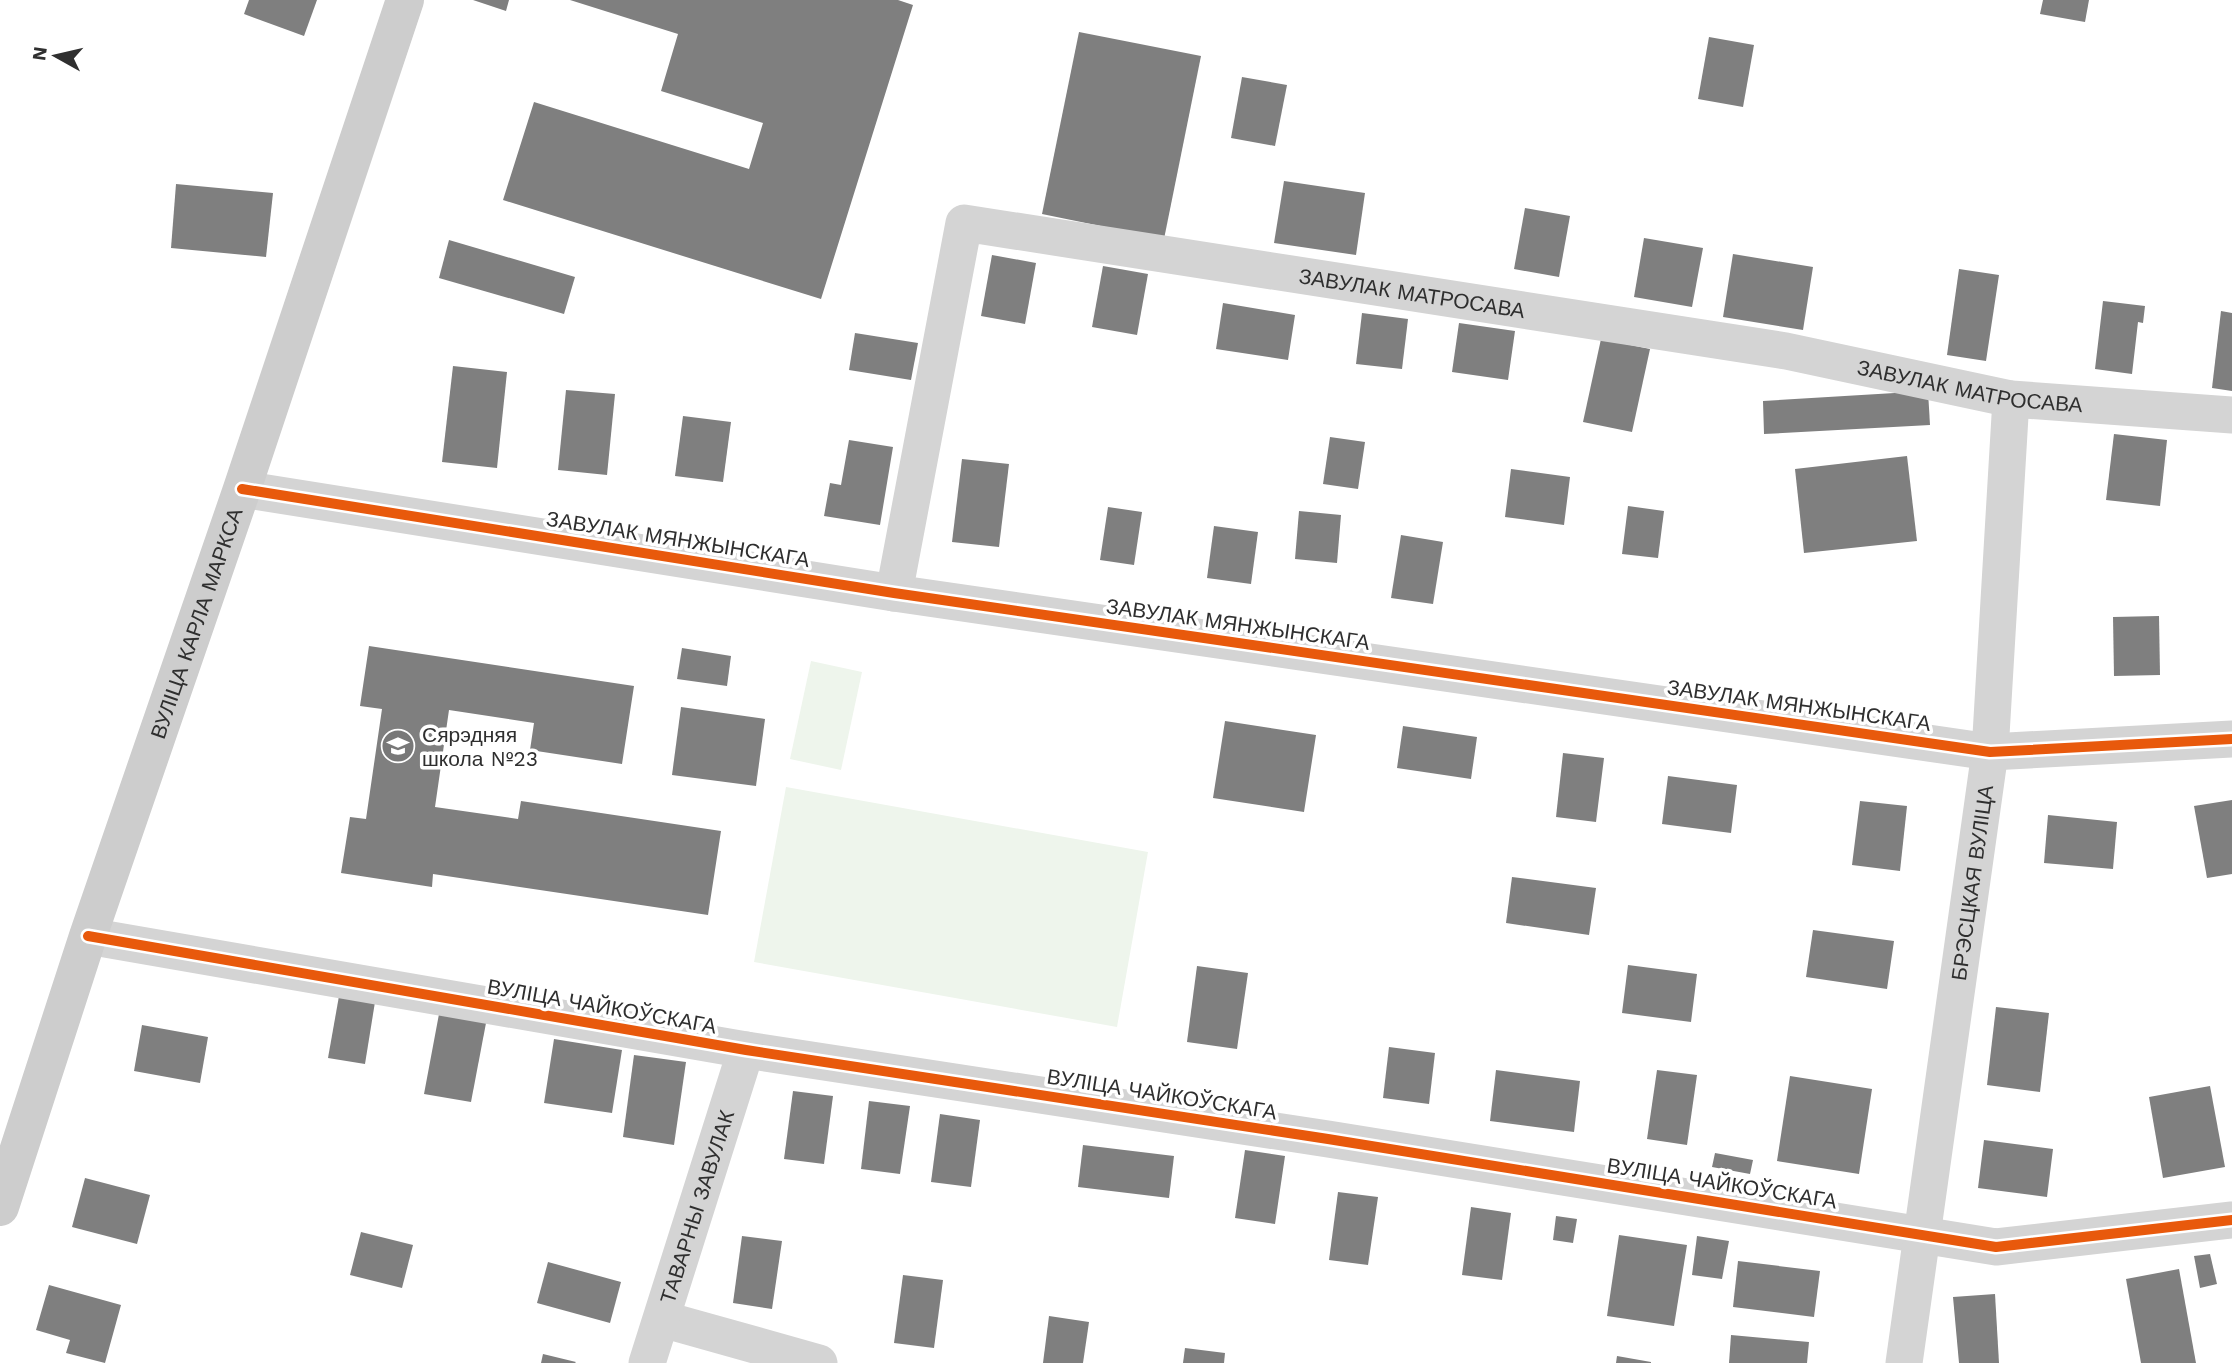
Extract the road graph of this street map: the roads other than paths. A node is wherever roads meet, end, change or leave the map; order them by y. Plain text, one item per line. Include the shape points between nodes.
1 (405, 0) edge
2 (2011, 399) junction
3 (2232, 415) edge
4 (242, 489) junction
5 (894, 593) junction
6 (2232, 739) edge
7 (1990, 752) junction
8 (88, 936) junction
9 (746, 1050) junction
10 (0, 1208) edge
11 (2232, 1220) edge
12 (1922, 1236) junction
13 (662, 1319) junction
14 (647, 1363) edge
15 (819, 1363) edge
16 (1903, 1363) edge

1 - 4 main road, ВУЛІЦА КАРЛА МАРКСА
2 - 3 street, ЗАВУЛАК МАТРОСАВА
2 - 5 street, ЗАВУЛАК МАТРОСАВА via 1786,351 964,223
2 - 7 street, БРЭСЦКАЯ ВУЛІЦА
4 - 5 street, ЗАВУЛАК МЯНЖЫНСКАГА
4 - 8 main road, ВУЛІЦА КАРЛА МАРКСА
5 - 7 street, ЗАВУЛАК МЯНЖЫНСКАГА
6 - 7 street, ЗАВУЛАК МЯНЖЫНСКАГА
7 - 12 street, БРЭСЦКАЯ ВУЛІЦА
8 - 9 street, ВУЛІЦА ЧАЙКОЎСКАГА
8 - 10 main road, ВУЛІЦА КАРЛА МАРКСА
9 - 12 street, ВУЛІЦА ЧАЙКОЎСКАГА
9 - 13 street, ТАВАРНЫ ЗАВУЛАК
11 - 12 street, ВУЛІЦА ЧАЙКОЎСКАГА via 1996,1247
12 - 16 street, БРЭСЦКАЯ ВУЛІЦА
13 - 14 street, ТАВАРНЫ ЗАВУЛАК
13 - 15 street

